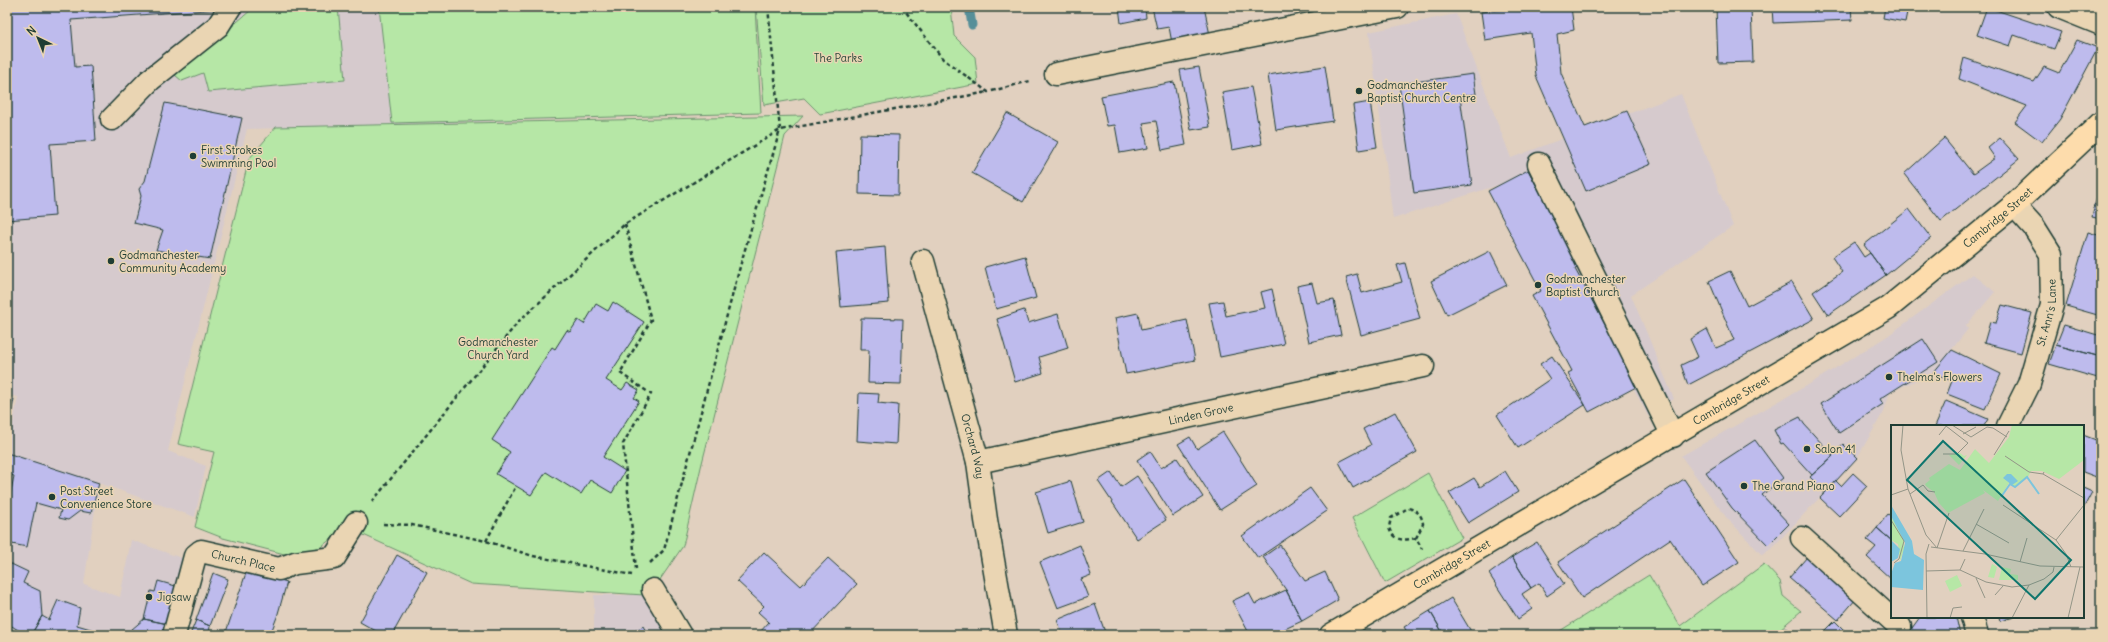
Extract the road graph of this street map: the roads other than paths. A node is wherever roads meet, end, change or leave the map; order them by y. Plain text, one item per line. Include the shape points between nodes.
1 (230, 7) edge
2 (1398, 7) edge
3 (2059, 7) edge
4 (2101, 24) edge
5 (1056, 74) road end
6 (112, 119) dead end
7 (2101, 124) edge
8 (1538, 164) dead end
9 (2014, 205) junction
10 (924, 261) dead end
11 (1423, 366) dead end
12 (2008, 425) edge
13 (1673, 436) junction
14 (978, 462) junction
15 (356, 523) road end
16 (1802, 538) dead end
17 (653, 590) dead end
18 (1891, 618) edge
19 (1891, 618) edge
20 (1972, 618) edge
21 (1900, 626) edge
22 (174, 635) edge
23 (680, 635) edge
24 (1006, 635) edge
25 (1331, 635) edge
26 (1977, 635) edge

1 - 6 street via 218,26 150,80
2 - 5 street
3 - 4 street
7 - 9 main road, Cambridge Street
8 - 13 street
9 - 12 street, St. Ann's Lane via 2034,227 2051,254 2052,305 2029,384
9 - 13 main road, Cambridge Street via 1888,308
10 - 14 street, Orchard Way
11 - 14 street, Linden Grove
13 - 25 main road, Cambridge Street
14 - 24 street, Orchard Way
15 - 22 street, Church Place via 334,558 295,563 278,569 201,551 195,556
16 - 19 street
17 - 23 street
18 - 21 street
20 - 26 street

